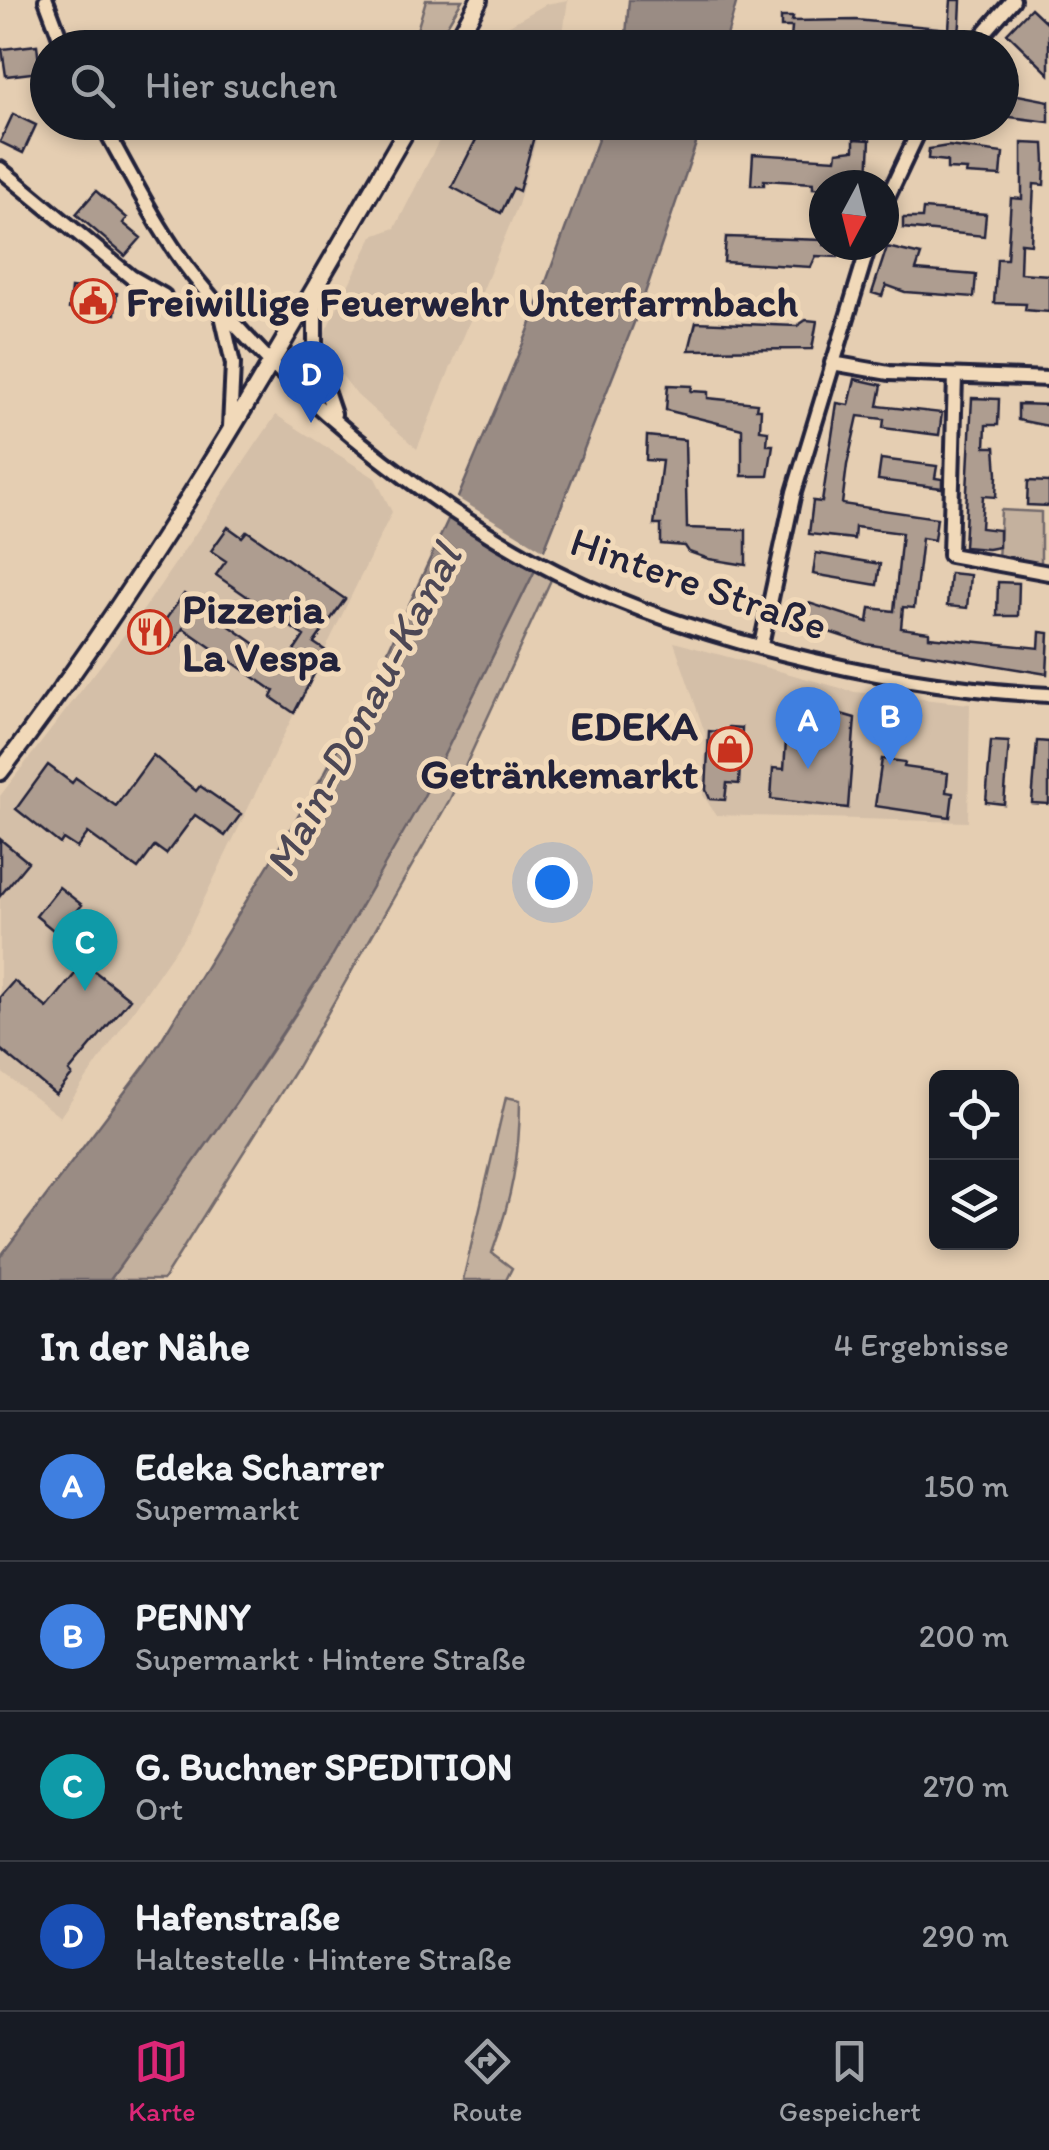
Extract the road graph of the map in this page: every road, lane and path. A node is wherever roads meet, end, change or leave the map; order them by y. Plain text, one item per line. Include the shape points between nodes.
1 (46, 0) edge
2 (479, 0) edge
3 (1013, 0) edge
4 (57, 30) edge
5 (463, 30) edge
6 (987, 30) edge
7 (112, 140) edge
8 (401, 140) edge
9 (915, 140) edge
10 (0, 169) edge
11 (899, 173) edge
12 (864, 260) edge
13 (315, 288) junction
14 (164, 296) dead end
15 (220, 306) junction
16 (272, 363) junction
17 (832, 363) junction
18 (955, 376) junction
19 (1049, 379) edge
20 (335, 417) junction
21 (230, 427) junction
22 (1049, 573) edge
23 (760, 644) junction
24 (1049, 695) edge
25 (0, 772) edge

1 - 4 street
2 - 5 main road
3 - 6 street
7 - 15 street, Hintere Straße via 188,268
8 - 13 main road
9 - 11 street
10 - 14 street
12 - 17 street
13 - 16 main road
13 - 20 street via 315,358
15 - 16 street, Hintere Straße
15 - 21 street via 233,364
16 - 20 street, Hintere Straße
16 - 21 main road
17 - 18 street
17 - 23 street
18 - 19 street
18 - 22 street via 950,555
20 - 23 street, Hintere Straße via 479,528 575,581
21 - 25 main road via 84,656
23 - 24 street, Hintere Straße via 866,670

